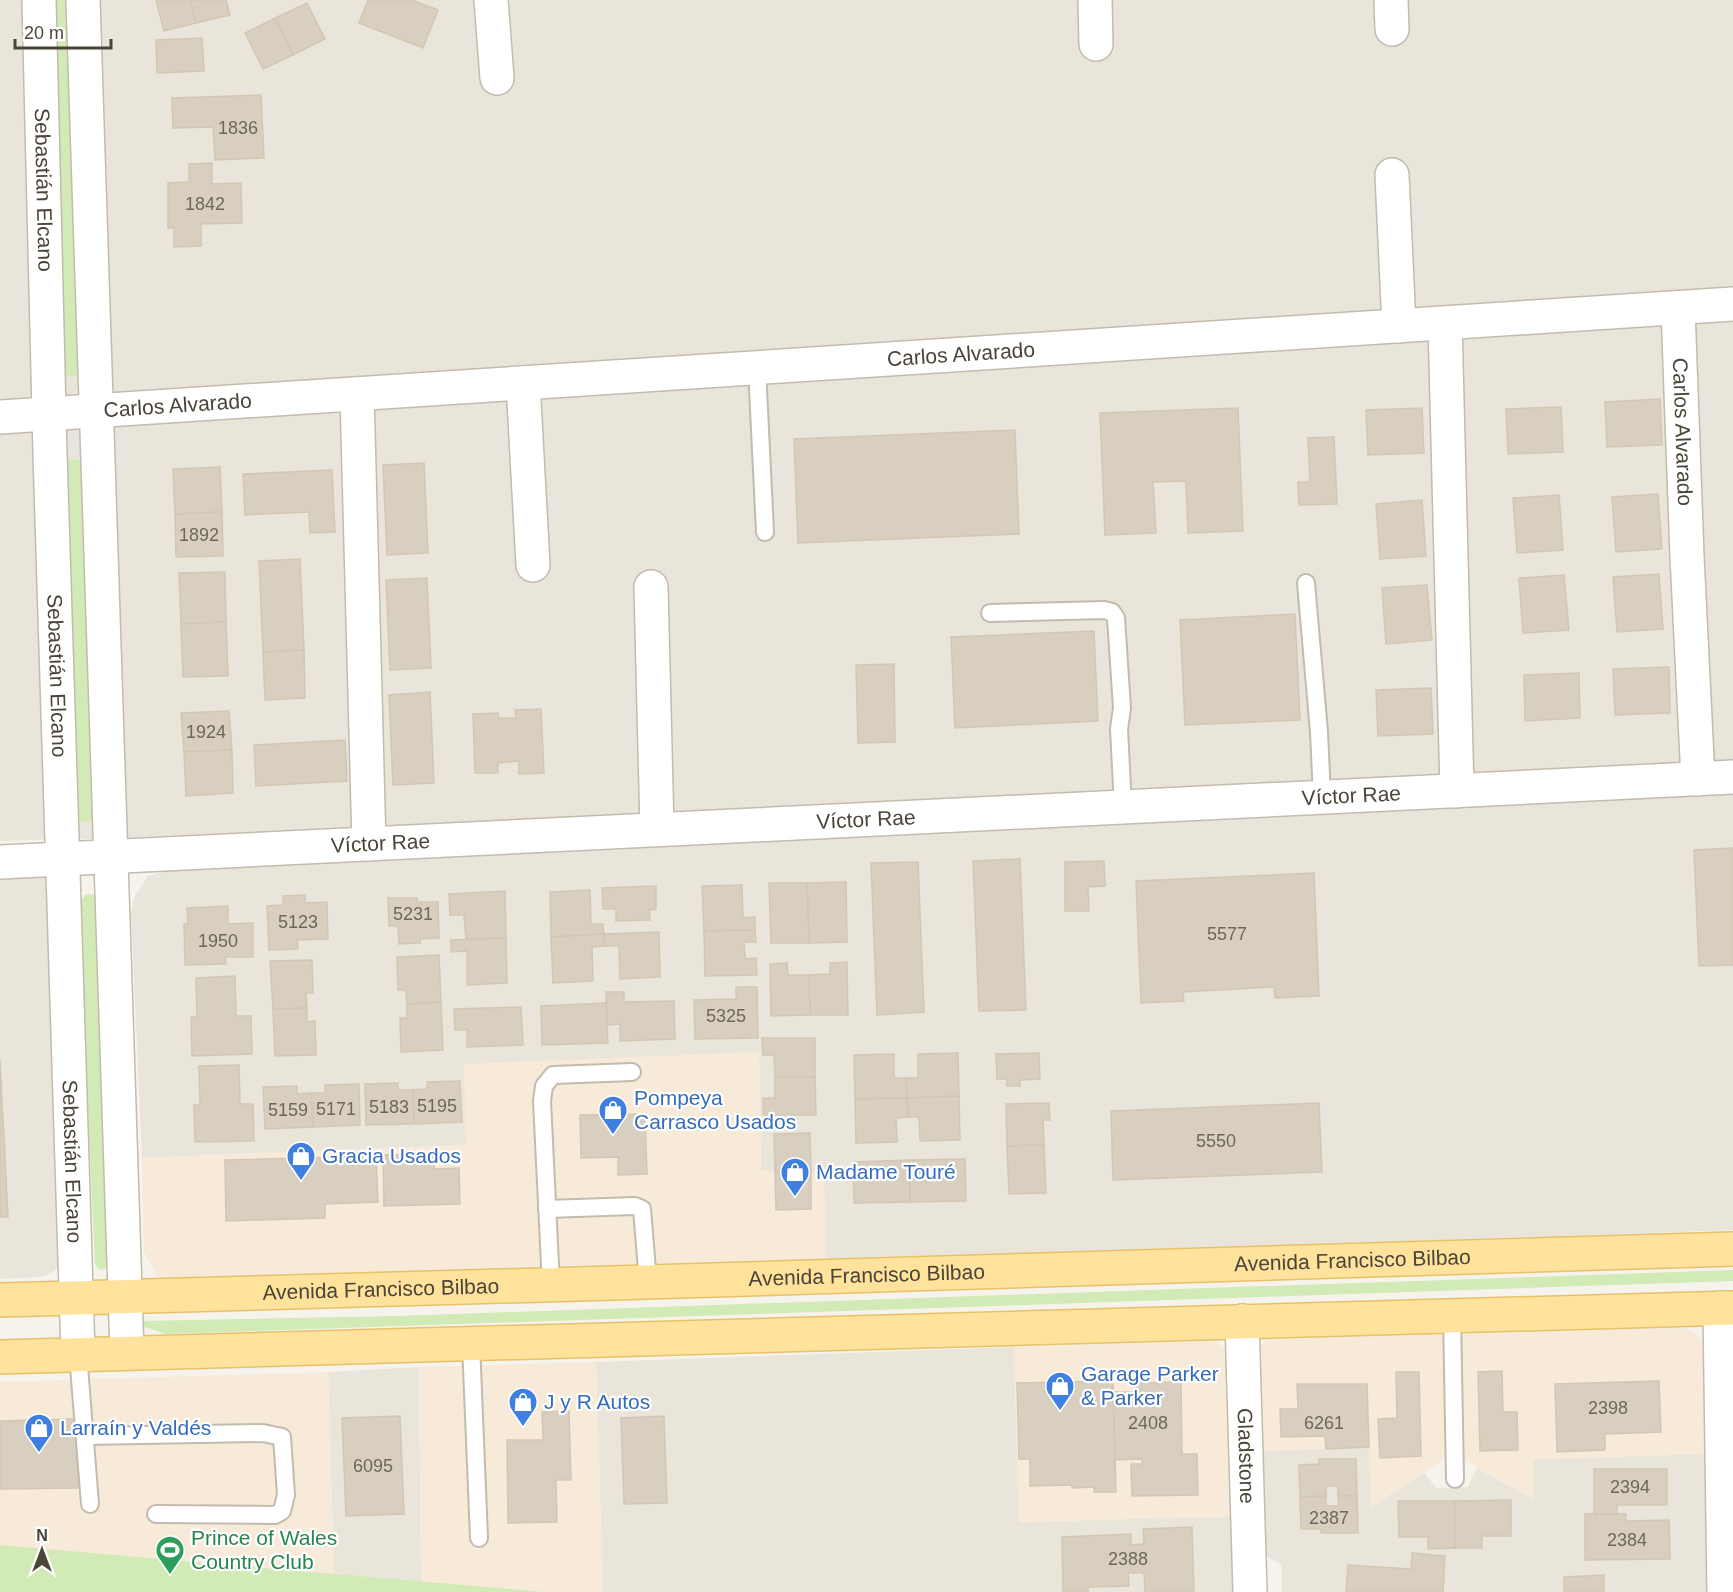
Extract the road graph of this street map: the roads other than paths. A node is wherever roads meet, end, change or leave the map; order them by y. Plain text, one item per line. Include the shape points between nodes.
1 (39, 0) edge
2 (83, 0) edge
3 (491, 0) edge
4 (1095, 0) edge
5 (1096, 44) dead end
6 (497, 78) dead end
7 (1392, 175) dead end
8 (1733, 304) edge
9 (1678, 308) junction
10 (1445, 323) junction
11 (1399, 326) junction
12 (757, 368) junction
13 (523, 383) junction
14 (357, 394) junction
15 (96, 411) junction
16 (49, 413) junction
17 (0, 417) edge
18 (765, 532) dead end
19 (533, 565) dead end
20 (1306, 583) dead end
21 (651, 587) dead end
22 (990, 614) dead end
23 (1733, 777) edge
24 (1698, 779) junction
25 (1457, 791) junction
26 (1322, 797) junction
27 (1123, 807) junction
28 (657, 829) junction
29 (369, 844) junction
30 (111, 856) junction
31 (62, 859) junction
32 (0, 862) edge
33 (632, 1072) dead end
34 (547, 1209) junction
35 (1733, 1249) edge
36 (648, 1282) junction
37 (551, 1285) junction
38 (125, 1296) junction
39 (77, 1297) junction
40 (0, 1300) edge
41 (1726, 1308) edge
42 (1452, 1315) junction
43 (1242, 1321) junction
44 (471, 1343) junction
45 (127, 1353) junction
46 (78, 1354) junction
47 (0, 1357) edge
48 (85, 1436) junction
49 (1455, 1479) dead end
50 (90, 1504) dead end
51 (156, 1514) dead end
52 (478, 1538) dead end
53 (1250, 1592) edge
54 (1725, 1592) edge

1 - 16 street, Sebastián Elcano
2 - 15 street
3 - 6 street
4 - 5 street
7 - 11 street
8 - 9 street, Carlos Alvarado
9 - 10 street, Carlos Alvarado
9 - 24 street, Carlos Alvarado
10 - 11 street, Carlos Alvarado
10 - 25 street
11 - 12 street, Carlos Alvarado
12 - 13 street, Carlos Alvarado
12 - 18 lane
13 - 14 street, Carlos Alvarado
13 - 19 street
14 - 15 street, Carlos Alvarado
14 - 29 street
15 - 16 street, Carlos Alvarado
15 - 30 street
16 - 17 street, Carlos Alvarado
16 - 31 street, Sebastián Elcano
20 - 26 lane
21 - 28 street
22 - 27 lane via 1112,612 1116,618 1122,708 1119,729
23 - 24 street, Víctor Rae
24 - 25 street, Víctor Rae
25 - 26 street, Víctor Rae
26 - 27 street, Víctor Rae
27 - 28 street, Víctor Rae
28 - 29 street, Víctor Rae
29 - 30 street, Víctor Rae
30 - 31 street, Víctor Rae
30 - 38 street
31 - 32 street, Víctor Rae
31 - 39 street, Sebastián Elcano
33 - 34 lane via 553,1075 544,1086
34 - 36 lane via 642,1209
34 - 37 lane
35 - 36 main road, Avenida Francisco Bilbao
36 - 37 main road, Avenida Francisco Bilbao
37 - 38 main road, Avenida Francisco Bilbao
38 - 39 main road, Avenida Francisco Bilbao
38 - 45 street
39 - 40 main road, Avenida Francisco Bilbao
39 - 46 street, Sebastián Elcano
41 - 42 main road
41 - 54 street
42 - 43 main road
42 - 49 lane
43 - 44 main road
43 - 53 street, Gladstone
44 - 45 main road
44 - 52 lane
45 - 46 main road
46 - 47 main road
46 - 48 lane
48 - 50 lane
48 - 51 lane via 263,1433 282,1437 286,1495 282,1511 275,1515

